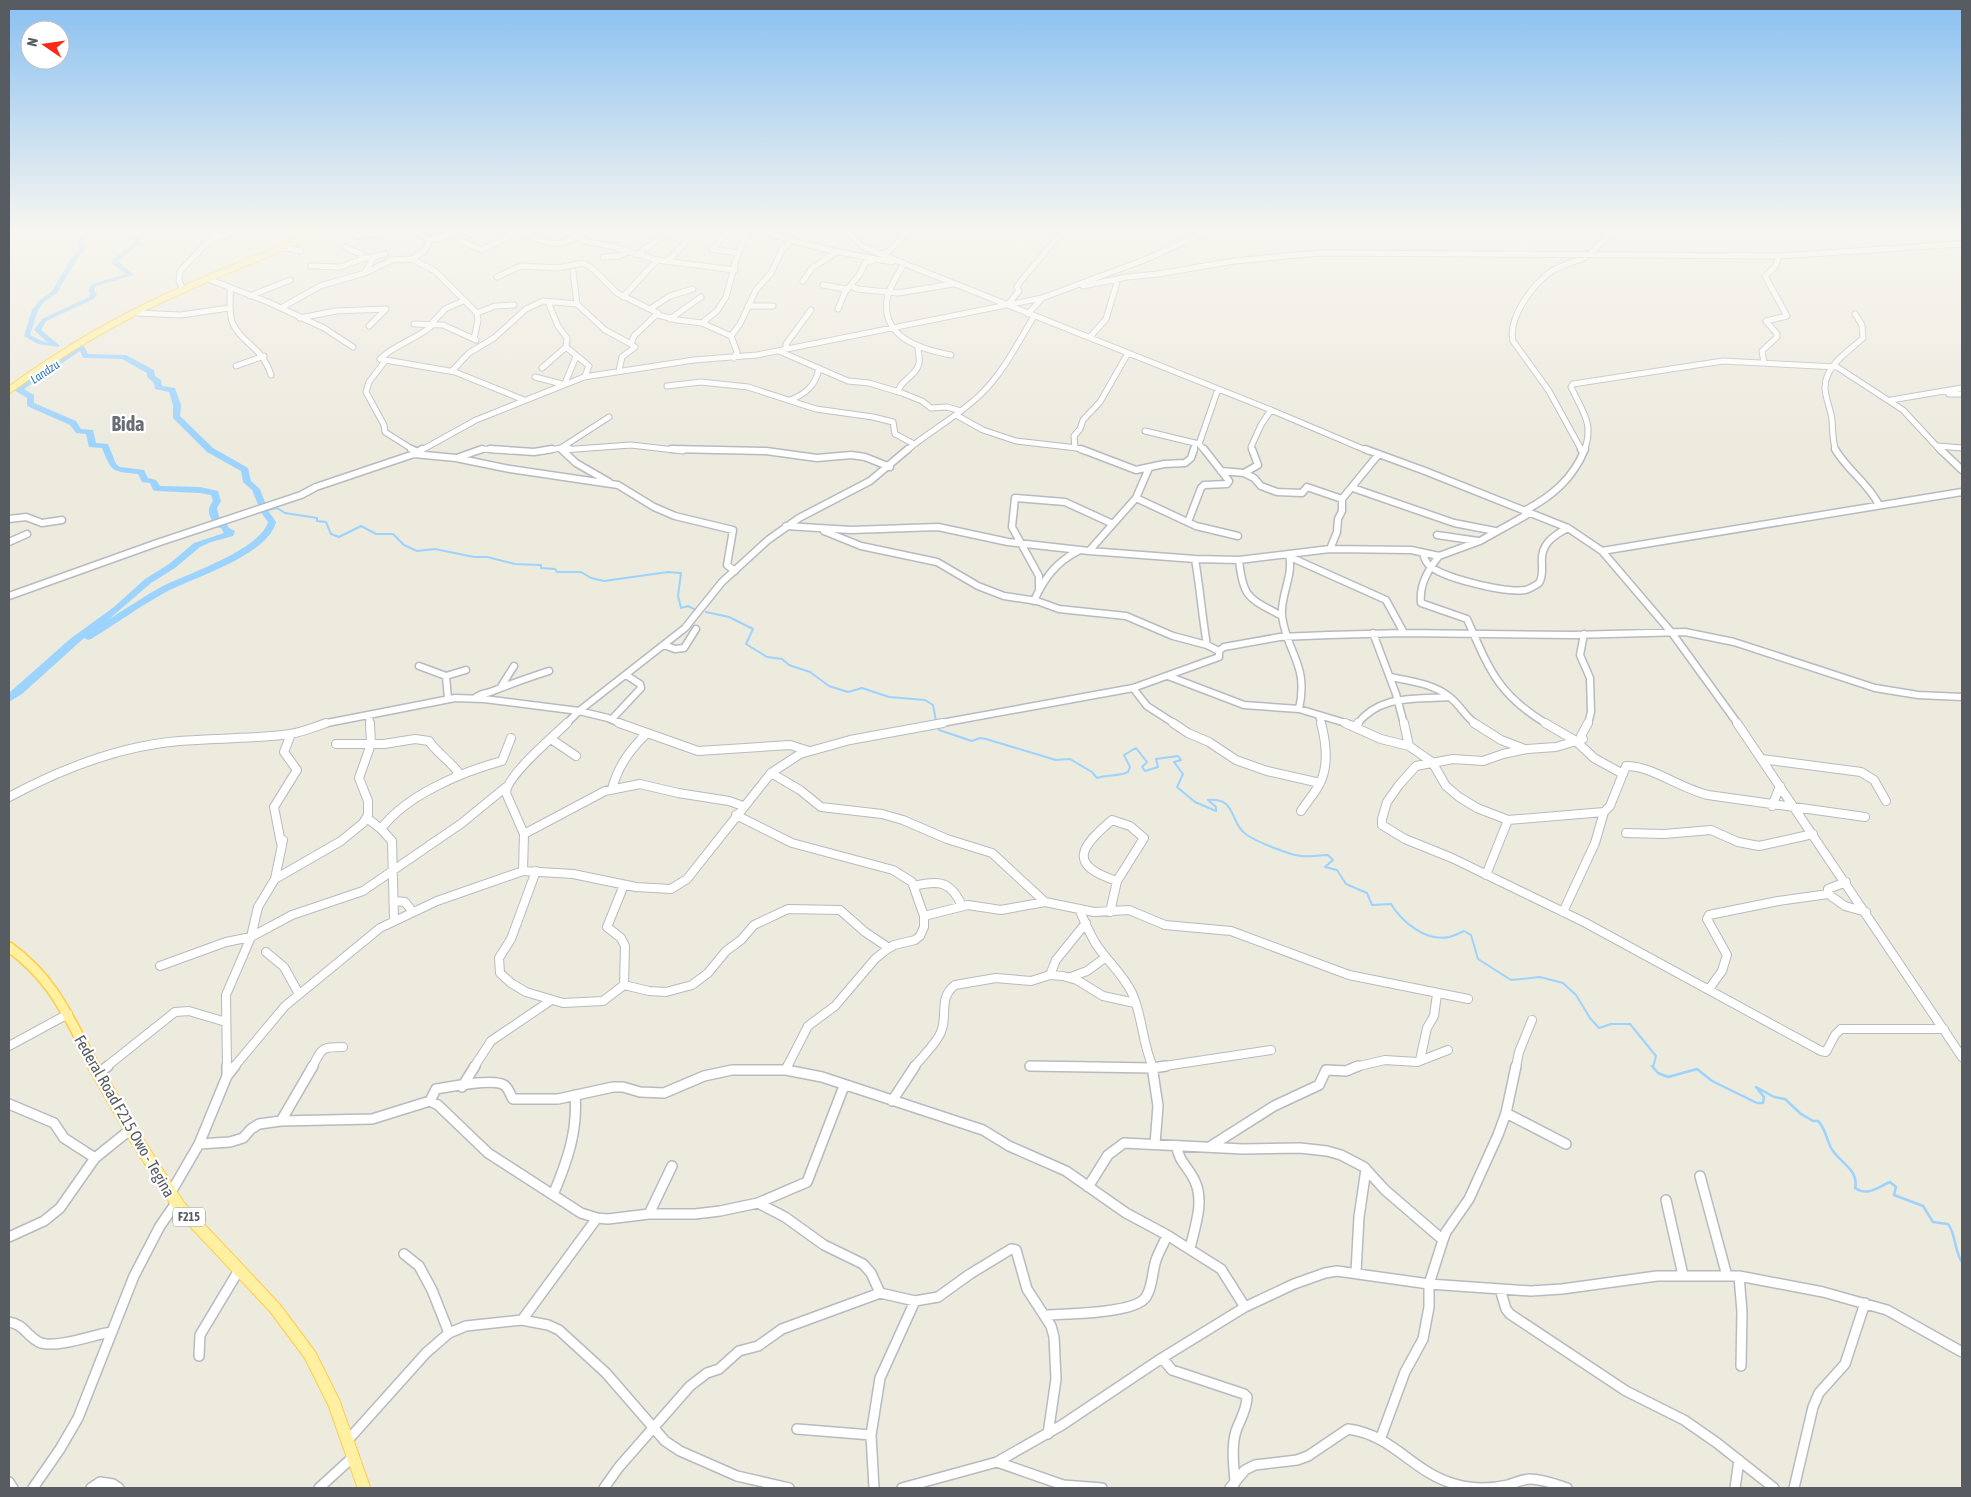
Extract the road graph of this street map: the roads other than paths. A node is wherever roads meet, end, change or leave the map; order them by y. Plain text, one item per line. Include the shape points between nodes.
1 (159, 302) edge
2 (229, 302) edge
3 (269, 302) edge
4 (291, 302) edge
5 (461, 302) edge
6 (464, 302) edge
7 (548, 302) junction
8 (661, 302) edge
9 (694, 302) edge
10 (723, 302) edge
11 (750, 302) edge
12 (841, 302) edge
13 (889, 302) edge
14 (996, 302) edge
15 (1010, 302) edge
16 (1025, 302) edge
17 (1040, 302) edge
18 (1111, 302) edge
19 (1523, 302) edge
20 (1779, 302) edge
21 (636, 303) edge
22 (577, 304) joint
23 (514, 305) dead end
24 (748, 306) junction
25 (773, 306) dead end
26 (1006, 306) junction
27 (229, 308) junction
28 (280, 308) junction
29 (650, 309) junction
30 (838, 309) dead end
31 (811, 310) dead end
32 (137, 313) junction
33 (477, 313) junction
34 (1855, 314) dead end
35 (658, 315) junction
36 (1031, 315) junction
37 (300, 318) junction
38 (670, 318) junction
39 (702, 323) junction
40 (414, 324) dead end
41 (432, 324) junction
42 (369, 326) dead end
43 (892, 327) junction
44 (731, 336) junction
45 (1090, 337) junction
46 (474, 339) junction
47 (483, 343) junction
48 (632, 344) junction
49 (353, 347) dead end
50 (566, 347) junction
51 (918, 347) junction
52 (789, 348) junction
53 (778, 350) junction
54 (1128, 353) junction
55 (952, 355) dead end
56 (264, 356) junction
57 (576, 357) junction
58 (734, 358) junction
59 (385, 360) junction
60 (1764, 363) junction
61 (236, 366) dead end
62 (1832, 366) junction
63 (542, 368) dead end
64 (819, 368) junction
65 (452, 371) junction
66 (619, 371) junction
67 (271, 375) dead end
68 (585, 376) junction
69 (535, 377) dead end
70 (564, 383) junction
71 (667, 386) dead end
72 (1962, 388) edge
73 (1218, 389) junction
74 (9, 390) edge
75 (898, 392) junction
76 (1936, 393) junction
77 (1962, 394) edge
78 (524, 400) junction
79 (790, 400) junction
80 (1891, 400) junction
81 (1271, 410) junction
82 (958, 413) junction
83 (608, 417) dead end
84 (1145, 431) dead end
85 (1197, 443) junction
86 (914, 444) junction
87 (1938, 446) junction
88 (1075, 448) junction
89 (1962, 448) edge
90 (561, 449) junction
91 (416, 453) junction
92 (1583, 453) junction
93 (1378, 455) junction
94 (456, 458) junction
95 (890, 467) junction
96 (1150, 468) junction
97 (1962, 470) edge
98 (1220, 471) junction
99 (1244, 473) junction
100 (610, 483) junction
101 (1353, 488) junction
102 (1962, 492) edge
103 (1136, 498) junction
104 (1342, 499) junction
105 (1543, 501) junction
106 (1879, 505) junction
107 (1530, 513) junction
108 (9, 519) edge
109 (62, 520) dead end
110 (1188, 522) junction
111 (1113, 524) junction
112 (786, 526) junction
113 (1568, 528) junction
114 (820, 530) junction
115 (1494, 531) junction
116 (27, 534) dead end
117 (1437, 535) dead end
118 (1238, 536) dead end
119 (1480, 541) junction
120 (9, 542) edge
121 (1023, 544) junction
122 (1624, 547) junction
123 (1330, 549) junction
124 (1080, 550) junction
125 (1089, 551) junction
126 (1602, 551) junction
127 (1424, 553) junction
128 (1289, 556) junction
129 (1439, 556) junction
130 (1195, 560) junction
131 (1239, 560) junction
132 (1430, 566) junction
133 (1616, 567) junction
134 (735, 571) junction
135 (1039, 588) junction
136 (9, 596) edge
137 (1034, 601) junction
138 (1282, 616) junction
139 (696, 629) dead end
140 (1404, 632) junction
141 (1373, 633) junction
142 (1474, 633) junction
143 (1672, 633) junction
144 (1584, 634) junction
145 (1287, 637) junction
146 (664, 645) junction
147 (1208, 646) junction
148 (1219, 651) junction
149 (419, 666) dead end
150 (514, 666) dead end
151 (466, 670) dead end
152 (549, 671) dead end
153 (626, 675) junction
154 (446, 676) junction
155 (1168, 676) junction
156 (1390, 677) junction
157 (501, 686) junction
158 (1133, 688) junction
159 (1449, 697) junction
160 (1962, 697) edge
161 (475, 698) junction
162 (448, 699) junction
163 (1397, 701) junction
164 (1299, 709) junction
165 (578, 711) junction
166 (369, 715) junction
167 (1320, 716) junction
168 (612, 719) junction
169 (1355, 726) junction
170 (291, 734) junction
171 (646, 734) junction
172 (511, 738) dead end
173 (551, 739) junction
174 (1576, 741) junction
175 (336, 744) dead end
176 (371, 744) junction
177 (1409, 746) junction
178 (1527, 749) junction
179 (809, 751) junction
180 (576, 756) dead end
181 (1762, 759) junction
182 (1432, 762) junction
183 (771, 773) junction
184 (1623, 774) junction
185 (456, 776) junction
186 (1320, 783) junction
187 (1780, 786) junction
188 (506, 787) junction
189 (612, 789) junction
190 (9, 797) edge
191 (1886, 802) dead end
192 (744, 806) junction
193 (1772, 806) junction
194 (1796, 810) junction
195 (1301, 811) dead end
196 (1604, 812) junction
197 (736, 814) junction
198 (1865, 817) dead end
199 (367, 818) junction
200 (1508, 820) junction
201 (381, 829) junction
202 (1626, 833) dead end
203 (524, 834) junction
204 (1813, 834) junction
205 (523, 871) junction
206 (536, 871) junction
207 (394, 872) junction
208 (1486, 874) junction
209 (275, 879) junction
210 (1118, 881) junction
211 (1846, 882) junction
212 (624, 885) junction
213 (914, 886) junction
214 (1828, 894) junction
215 (394, 901) junction
216 (1045, 902) junction
217 (962, 906) junction
218 (1079, 909) junction
219 (413, 912) junction
220 (1110, 912) junction
221 (1564, 912) junction
222 (1866, 912) junction
223 (924, 916) junction
224 (394, 920) junction
225 (1086, 923) junction
226 (251, 937) junction
227 (9, 947) edge
228 (889, 948) junction
229 (266, 952) dead end
230 (1106, 957) junction
231 (160, 966) dead end
232 (1050, 975) junction
233 (1070, 977) junction
234 (624, 985) junction
235 (1709, 989) junction
236 (299, 994) junction
237 (1437, 994) junction
238 (1468, 999) dead end
239 (550, 1001) junction
240 (1135, 1003) junction
241 (68, 1014) junction
242 (1532, 1020) dead end
243 (226, 1022) junction
244 (1944, 1030) junction
245 (9, 1046) edge
246 (343, 1047) dead end
247 (1271, 1050) dead end
248 (1448, 1050) dead end
249 (1962, 1057) edge
250 (1420, 1060) junction
251 (1030, 1066) dead end
252 (1153, 1068) junction
253 (786, 1070) junction
254 (98, 1074) junction
255 (227, 1076) junction
256 (844, 1086) junction
257 (462, 1087) junction
258 (575, 1095) junction
259 (430, 1101) junction
260 (892, 1101) junction
261 (9, 1104) edge
262 (1506, 1113) junction
263 (281, 1121) junction
264 (131, 1130) junction
265 (199, 1144) junction
266 (1156, 1144) junction
267 (1566, 1144) dead end
268 (1177, 1146) junction
269 (1211, 1146) junction
270 (95, 1158) junction
271 (672, 1166) dead end
272 (1366, 1169) junction
273 (1700, 1176) dead end
274 (1088, 1187) junction
275 (553, 1195) junction
276 (174, 1199) junction
277 (1666, 1200) dead end
278 (758, 1203) junction
279 (649, 1214) junction
280 (597, 1218) junction
281 (1167, 1236) junction
282 (9, 1237) edge
283 (1443, 1240) junction
284 (1190, 1249) junction
285 (404, 1254) dead end
286 (239, 1270) junction
287 (1356, 1272) junction
288 (1683, 1275) junction
289 (1727, 1276) junction
290 (1740, 1276) junction
291 (1429, 1284) junction
292 (1500, 1289) junction
293 (880, 1293) junction
294 (915, 1301) junction
295 (1865, 1303) junction
296 (1245, 1307) junction
297 (1044, 1315) junction
298 (522, 1320) junction
299 (9, 1322) edge
300 (111, 1332) junction
301 (449, 1333) junction
302 (1962, 1352) edge
303 (199, 1356) dead end
304 (1162, 1358) junction
305 (1741, 1366) dead end
306 (654, 1428) junction
307 (797, 1429) dead end
308 (1048, 1434) junction
309 (871, 1435) junction
310 (1381, 1437) junction
311 (348, 1440) junction
312 (354, 1456) junction
313 (1740, 1460) junction
314 (997, 1462) junction
315 (9, 1482) edge
316 (762, 1485) edge
317 (1233, 1485) edge
318 (13, 1488) edge
319 (34, 1488) edge
320 (92, 1488) edge
321 (119, 1488) edge
322 (319, 1488) edge
323 (364, 1488) edge
324 (604, 1488) edge
325 (789, 1488) edge
326 (874, 1488) edge
327 (902, 1488) edge
328 (1102, 1488) edge
329 (1567, 1488) edge
330 (1734, 1488) edge
331 (1774, 1488) edge
332 (1794, 1488) edge

1 - 32 main road
2 - 27 street
3 - 28 street
4 - 28 street
5 - 41 street via 445,309
6 - 33 street
7 - 22 street
7 - 47 street via 530,306 494,338
7 - 50 street via 559,330 567,338
8 - 29 street
9 - 38 street
10 - 39 street
11 - 24 street
12 - 30 street
13 - 43 street
14 - 26 street
15 - 26 street
16 - 26 street
17 - 36 street
18 - 45 street via 1106,318
19 - 92 street via 1511,332 1513,341 1549,391
20 - 60 street via 1788,316 1766,321 1778,337 1762,351
21 - 29 street
22 - 48 street via 605,330
23 - 33 street via 495,306
24 - 25 street
24 - 44 street
26 - 36 street
26 - 43 street
27 - 32 street via 191,315
27 - 56 street via 235,328
28 - 37 street
29 - 35 street
31 - 52 street via 786,344
32 - 74 main road via 55,358
33 - 46 street
34 - 62 street via 1860,321 1863,338
35 - 38 street
35 - 48 street via 634,336
36 - 45 street
36 - 82 street via 996,377
37 - 42 street via 386,309
37 - 49 street via 324,328
38 - 39 street
39 - 44 street
40 - 41 street
41 - 46 street via 443,325
41 - 59 street via 415,339 380,359
43 - 51 street
43 - 52 street
44 - 58 street via 737,352
45 - 54 street
46 - 47 street
47 - 65 street
48 - 66 street via 635,347 622,357
50 - 57 street
50 - 63 street
51 - 55 street
51 - 75 street via 919,365
52 - 53 street
53 - 58 street
53 - 64 street
54 - 73 street
54 - 88 street via 1100,402 1074,436
56 - 61 street
56 - 67 street
57 - 68 street via 589,366
57 - 70 street
58 - 66 street via 694,360
59 - 65 street
59 - 91 street via 369,382 366,392 385,432
60 - 62 street
60 - 92 street via 1722,361 1573,384 1570,387 1588,420 1588,442
62 - 80 street
62 - 106 street via 1826,375 1825,389 1833,442 1842,460 1875,496
64 - 75 street via 848,381 869,383
64 - 79 street via 813,386
65 - 78 street
66 - 68 street
68 - 70 street
69 - 70 street
70 - 78 street
71 - 79 street via 701,382 748,387
72 - 76 street
73 - 81 street
73 - 85 street
75 - 82 street via 931,408 947,407
76 - 77 street
76 - 80 street
78 - 91 street via 461,427
79 - 86 street via 816,409 893,422 895,434
80 - 87 street
81 - 93 street
81 - 99 street via 1251,448 1258,465
82 - 86 street
82 - 88 street via 983,430 1016,441
83 - 90 street
84 - 85 street
85 - 96 street via 1190,461
85 - 98 street
86 - 95 street
87 - 89 street
87 - 97 street
88 - 96 street via 1130,469
90 - 94 street via 534,452 483,450
90 - 95 street via 631,445 686,451 766,451 817,458 851,455
90 - 100 street via 576,463
91 - 94 street
91 - 136 street
92 - 105 street via 1562,486
93 - 101 street
93 - 107 street
94 - 100 street via 510,470
95 - 112 street via 866,484
96 - 103 street
98 - 99 street
98 - 110 street via 1229,481 1227,484 1204,485
99 - 104 street via 1262,486 1278,492 1302,493 1306,487
100 - 134 street via 675,516 733,530 727,565
101 - 104 street
101 - 115 street via 1454,523
102 - 106 street
103 - 110 street
103 - 111 street
104 - 123 street via 1337,532
105 - 107 street
105 - 107 street
106 - 122 street
107 - 113 street
107 - 115 street
108 - 109 street via 26,517 42,523
110 - 118 street
111 - 121 street via 1065,502 1014,498 1012,527
111 - 125 street
112 - 114 street
112 - 134 street
113 - 126 street
113 - 132 street via 1555,535 1542,550 1544,574 1533,588 1514,589 1459,580
114 - 121 street via 938,527
114 - 137 street via 861,546 937,562 978,586 1018,600
115 - 119 street
116 - 120 street
117 - 119 street
119 - 129 street
121 - 124 street
121 - 135 street via 1039,576
122 - 126 street
122 - 133 street via 1615,556
123 - 127 street
123 - 128 street
124 - 125 street
124 - 135 street via 1056,564
125 - 130 street
126 - 133 street
127 - 129 street
127 - 132 street via 1424,560
128 - 131 street
128 - 138 street
128 - 140 street via 1386,600
129 - 132 street
130 - 131 street
130 - 147 street
131 - 138 street via 1246,592
132 - 142 street via 1421,603 1466,618
133 - 143 street
134 - 146 street via 694,618
135 - 137 street
137 - 147 street via 1059,609 1126,616 1173,636
138 - 145 street
139 - 146 street via 684,648
140 - 141 street
140 - 142 street
141 - 145 street
141 - 156 street
142 - 144 street
142 - 174 street via 1488,668 1510,697 1527,712
143 - 144 street
143 - 160 street via 1700,634 1761,650 1884,690
143 - 181 street
144 - 174 street via 1580,655 1590,678 1590,716 1581,736 1583,740
145 - 148 street
145 - 164 street via 1303,678
146 - 153 street
147 - 148 street
148 - 155 street via 1219,658
149 - 154 street
150 - 157 street
151 - 154 street
152 - 157 street
153 - 165 street
153 - 168 street via 641,688
154 - 162 street
155 - 158 street
155 - 164 street via 1244,705
156 - 159 street via 1431,686
156 - 163 street
157 - 161 street
158 - 179 street via 850,740
158 - 186 street via 1147,706 1236,760 1266,771
159 - 163 street
159 - 178 street via 1464,714 1488,732 1516,748
161 - 162 street
161 - 165 street
162 - 166 street
163 - 169 street via 1369,710
163 - 177 street
164 - 167 street
165 - 168 street
165 - 173 street
166 - 170 street via 329,722
166 - 176 street
167 - 169 street
167 - 186 street via 1325,735 1325,761
168 - 171 street
169 - 177 street via 1381,739
170 - 190 street via 177,741 132,748 67,769
170 - 209 street via 284,752 297,770 274,807 282,842
171 - 179 street via 698,751 790,745
171 - 189 street via 618,766
172 - 185 street via 502,761
173 - 180 street
173 - 188 street
174 - 178 street via 1556,747
174 - 184 street via 1594,758
175 - 176 street
176 - 185 street via 415,739 429,741 437,753 456,768
176 - 199 street via 359,778 368,801
177 - 182 street
178 - 182 street via 1483,761
179 - 183 street
181 - 187 street
181 - 191 street via 1861,772 1876,780
182 - 200 street via 1451,791 1477,808
182 - 208 street via 1416,766 1403,779 1388,800 1380,819 1382,825 1405,839
183 - 192 street
183 - 216 street via 821,807 882,814 992,853
184 - 193 street via 1626,766 1632,764 1692,791
184 - 196 street via 1610,806
185 - 201 street via 391,817
186 - 195 street
187 - 193 street
187 - 194 street
188 - 203 street via 508,803
188 - 207 street
189 - 192 street via 650,785
189 - 203 street via 588,798
192 - 197 street
193 - 194 street
194 - 198 street
194 - 204 street
196 - 200 street
196 - 221 street via 1595,843
197 - 212 street via 680,885 671,889 650,889
197 - 213 street via 792,843 893,870
199 - 201 street
199 - 209 street via 356,831
200 - 208 street
201 - 207 street via 392,841
202 - 204 street via 1711,830 1738,842 1759,846
203 - 205 street
204 - 211 street
205 - 206 street
205 - 219 street
206 - 212 street via 573,874
206 - 239 street via 512,938 499,958 498,968 516,986
207 - 215 street
207 - 226 street via 364,891 292,915
208 - 221 street
209 - 226 street via 258,908
210 - 210 street via 1144,838 1112,820 1085,844 1082,854 1088,869
210 - 220 street
211 - 214 street via 1828,889
211 - 222 street
212 - 234 street via 607,927 626,946
213 - 217 street via 932,882 950,886
213 - 223 street
214 - 222 street via 1845,906
214 - 235 street via 1709,915 1707,918 1726,956 1722,971
215 - 219 street via 405,902
215 - 224 street
216 - 217 street via 1001,910
216 - 218 street
217 - 223 street
218 - 220 street
218 - 225 street
219 - 224 street
220 - 237 street via 1129,910 1165,924 1230,932 1331,970
221 - 235 street
222 - 244 street
223 - 228 street via 920,936
224 - 236 street
225 - 230 street via 1092,939
225 - 232 street via 1055,959
226 - 231 street via 226,942
226 - 243 street via 226,995
227 - 241 main road, Federal Road F215 Owo - Tegina / F215 via 38,969
228 - 234 street via 840,910 788,909 754,925 741,940 726,950 708,973 692,985 666,992
228 - 253 street via 874,959 835,1006 808,1026
229 - 236 street via 284,967
230 - 233 street via 1086,971
230 - 240 street via 1125,980
232 - 233 street
232 - 260 street via 1031,981 1003,978 965,982 950,989 944,1000 941,1032
233 - 240 street via 1103,996
234 - 239 street via 603,1001 578,1004
235 - 244 street via 1826,1052 1841,1029
236 - 255 street via 276,1015
237 - 238 street
237 - 250 street via 1434,1016 1427,1028
239 - 257 street via 491,1041
240 - 252 street via 1146,1053
241 - 245 street
241 - 254 main road, Federal Road F215 Owo - Tegina / F215
242 - 262 street via 1519,1052
243 - 254 street via 189,1011 174,1012
243 - 255 street
244 - 249 street
246 - 263 street via 322,1050
247 - 252 street
248 - 250 street
250 - 269 street via 1385,1060 1346,1071 1326,1070 1319,1085 1249,1120
251 - 252 street
252 - 266 street via 1158,1106
253 - 256 street via 822,1077
253 - 258 street via 723,1070 664,1093 613,1087
254 - 264 main road, Federal Road F215 Owo - Tegina / F215
255 - 265 street
256 - 260 street
256 - 278 street via 807,1182
257 - 258 street via 500,1083 507,1087 511,1098 518,1100 549,1100
257 - 259 street via 436,1089
258 - 275 street via 577,1117 574,1134
259 - 263 street via 372,1119
259 - 275 street via 488,1153
260 - 274 street via 983,1130 1009,1146 1066,1171
261 - 270 street via 54,1123 64,1138
262 - 267 street
262 - 283 street via 1469,1199
263 - 265 street via 259,1124 243,1138 230,1142
264 - 270 street
264 - 276 main road, Federal Road F215 Owo - Tegina / F215
265 - 276 street
266 - 268 street
266 - 274 street via 1124,1143 1116,1146
268 - 269 street
268 - 284 street via 1179,1159 1198,1192
269 - 272 street via 1321,1149 1338,1153
270 - 282 street via 60,1208 44,1221
271 - 279 street
272 - 283 street via 1386,1191
272 - 287 street
273 - 289 street
274 - 281 street
275 - 280 street via 581,1213
276 - 286 main road, Federal Road F215 Owo - Tegina / F215
276 - 300 street via 126,1294
277 - 288 street
278 - 279 street via 695,1214
278 - 293 street via 785,1217 824,1245 863,1264 871,1272
279 - 280 street
280 - 298 street
281 - 284 street
281 - 297 street via 1144,1300 1112,1310
283 - 291 street
284 - 296 street via 1221,1269
285 - 301 street via 419,1266
286 - 303 street via 200,1335
286 - 311 main road, Federal Road F215 Owo - Tegina / F215 via 297,1333 312,1357
287 - 291 street
287 - 296 street via 1325,1273
288 - 289 street
288 - 292 street via 1562,1289
289 - 290 street
290 - 295 street
290 - 305 street
291 - 292 street
291 - 310 street via 1429,1307 1423,1338
292 - 313 street via 1510,1314 1626,1391 1684,1420
293 - 294 street
293 - 306 street via 782,1329 758,1346 739,1351 719,1369 700,1378
294 - 297 street via 938,1297 1011,1249 1018,1255 1024,1284
294 - 309 street via 880,1378
295 - 302 street via 1905,1318
295 - 332 street via 1846,1364 1819,1393 1813,1407
296 - 304 street
297 - 308 street via 1054,1336 1056,1360
298 - 301 street via 466,1326
298 - 306 street via 558,1330 606,1373
299 - 300 street via 18,1323 43,1344
300 - 319 street via 83,1408 57,1456
301 - 311 street via 426,1353
304 - 308 street
304 - 317 street via 1172,1370 1247,1397 1236,1432
306 - 316 street via 665,1441 680,1450
306 - 324 street
307 - 309 street
308 - 314 street
309 - 326 street
310 - 317 street via 1348,1429 1308,1456 1255,1465 1244,1470
310 - 329 street via 1432,1474 1459,1486 1489,1487 1529,1479
311 - 312 main road, Federal Road F215 Owo - Tegina / F215
312 - 322 street
312 - 323 main road, Federal Road F215 Owo - Tegina / F215
313 - 330 street
313 - 331 street
314 - 327 street
314 - 328 street via 1063,1485
315 - 318 street
316 - 325 street
320 - 321 street via 100,1482

